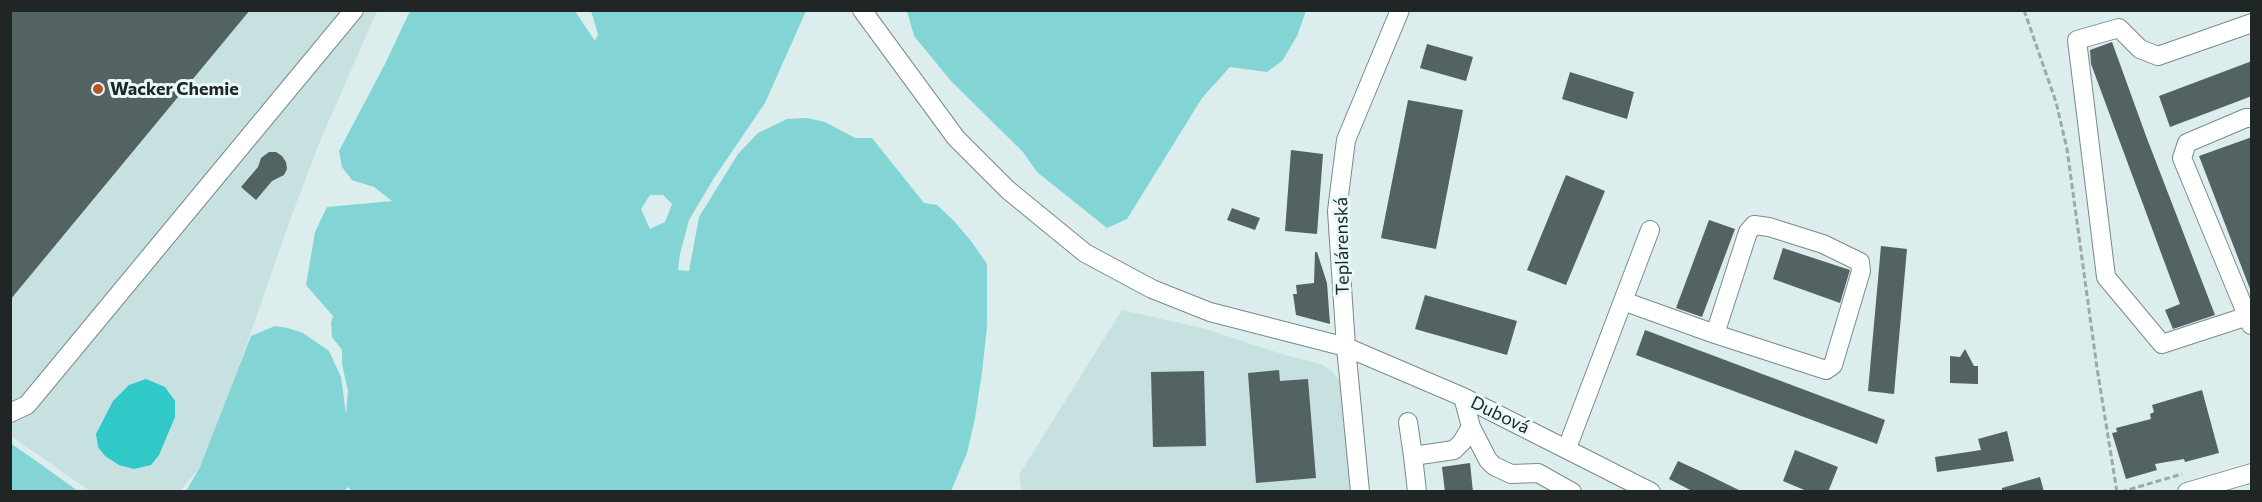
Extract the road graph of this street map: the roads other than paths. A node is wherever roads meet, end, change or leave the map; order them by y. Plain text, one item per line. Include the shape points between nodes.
1 (354, 10) edge
2 (862, 10) edge
3 (1400, 10) edge
4 (2252, 23) edge
5 (2252, 118) edge
6 (1650, 230) dead end
7 (1623, 301) junction
8 (2250, 320) edge
9 (1715, 334) junction
10 (1346, 347) junction
11 (1463, 397) junction
12 (10, 413) edge
13 (1408, 422) dead end
14 (1471, 427) junction
15 (1567, 448) junction
16 (1454, 450) junction
17 (1413, 456) junction
18 (1488, 460) junction
19 (2252, 473) edge
20 (2199, 490) edge
21 (1648, 491) edge
22 (1360, 492) edge
23 (1417, 492) edge
24 (1572, 492) edge

1 - 12 street via 27,405
2 - 10 street, Dubová via 956,138 1008,190 1085,253 1152,290 1210,312
3 - 10 street, Teplárenská via 1346,141 1337,211
4 - 8 street via 2158,56 2140,50 2119,28 2077,40 2106,277 2162,344
5 - 8 street via 2187,144 2182,158
6 - 7 street
7 - 9 street
7 - 15 street
9 - 9 street via 1748,232 1754,225 1823,244 1860,262 1862,271 1832,368 1827,370
10 - 11 street, Dubová
10 - 22 street, Teplárenská
11 - 14 street
11 - 15 street, Dubová
13 - 17 street
14 - 16 street
14 - 18 street
15 - 21 street, Dubová
16 - 17 street
16 - 18 street
17 - 23 street
18 - 24 street via 1511,474 1538,473
19 - 20 street

